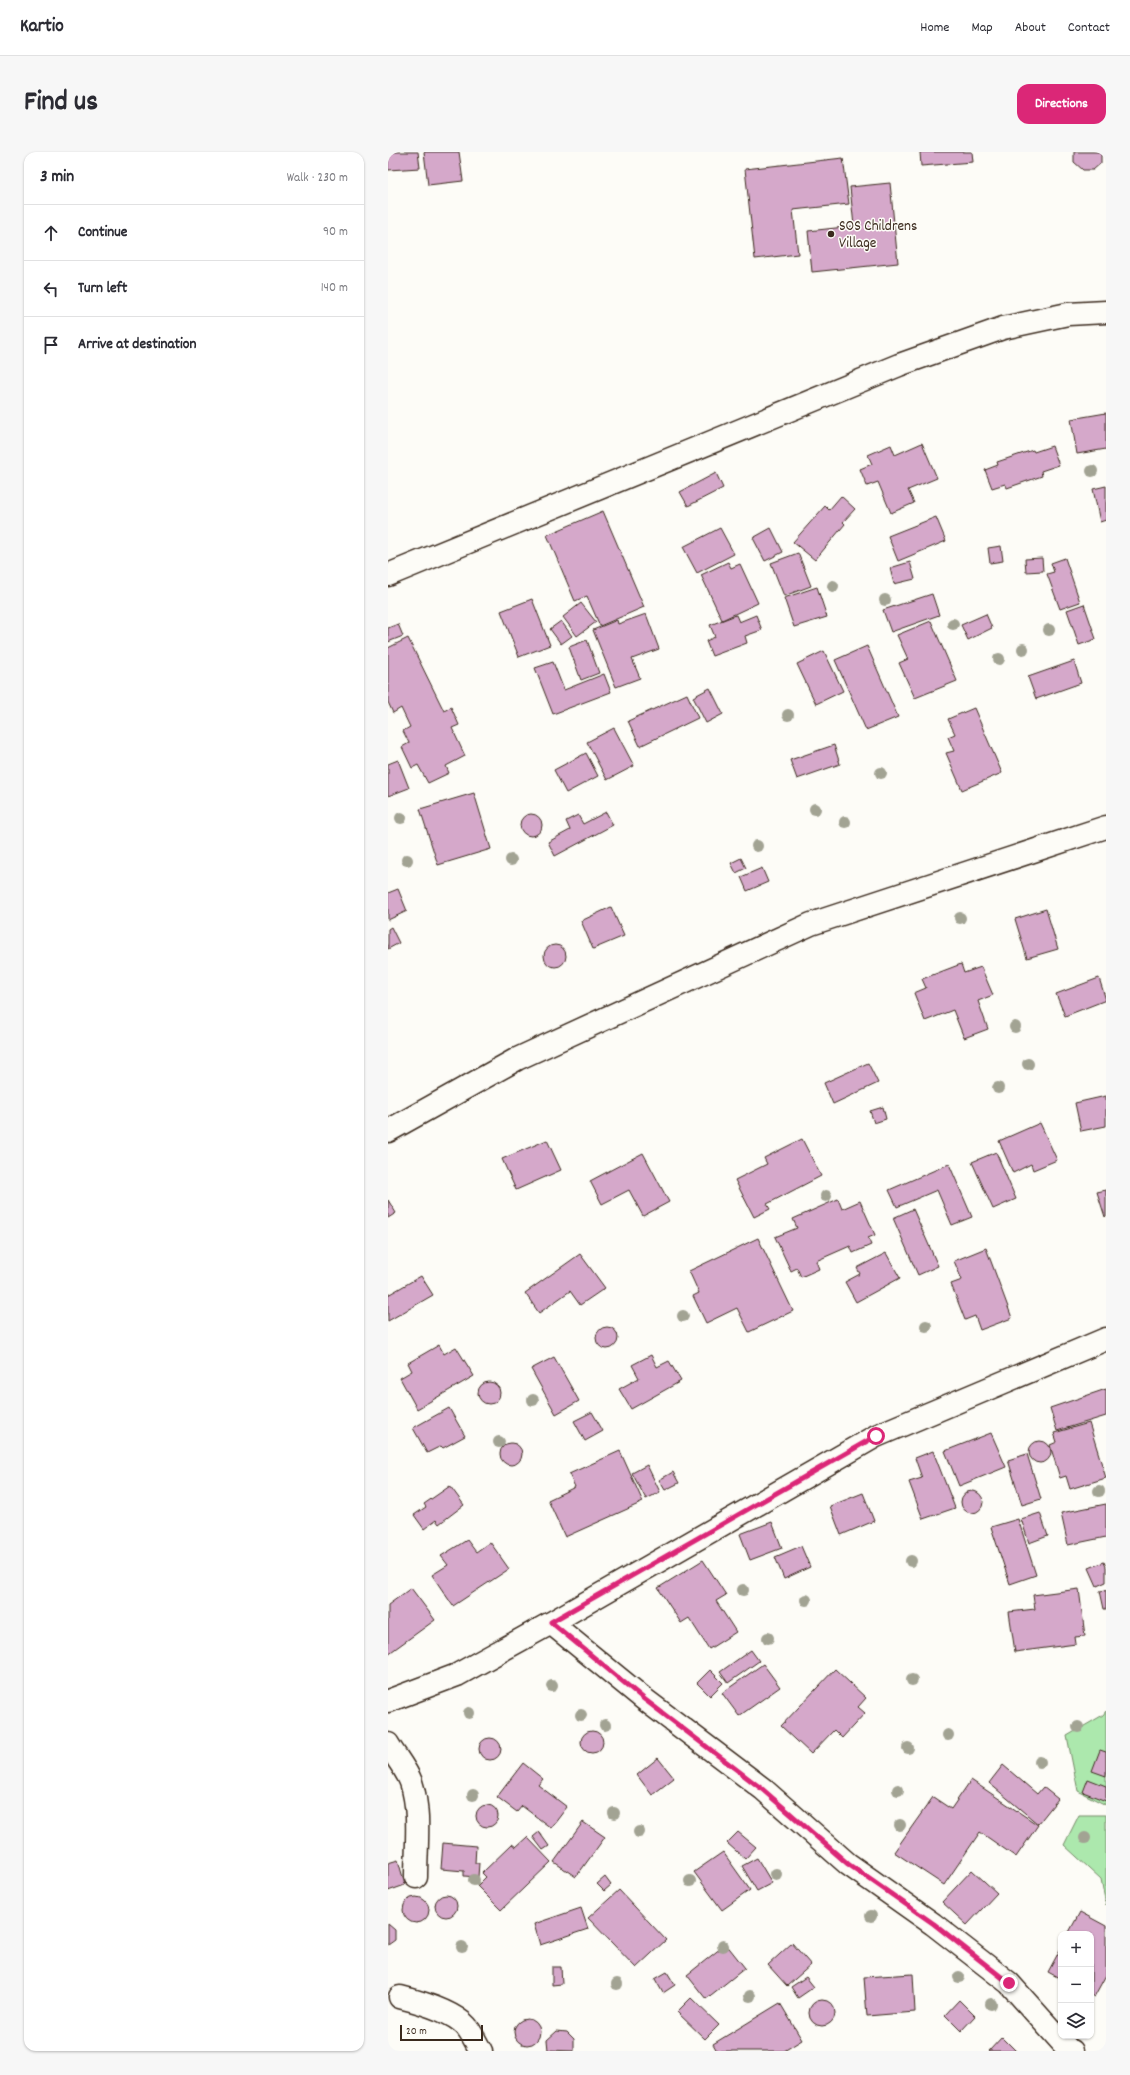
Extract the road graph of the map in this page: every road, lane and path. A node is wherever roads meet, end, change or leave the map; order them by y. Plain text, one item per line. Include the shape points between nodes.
1 (1106, 312) edge
2 (388, 575) edge
3 (1106, 827) edge
4 (388, 1131) edge
5 (1106, 1339) edge
6 (551, 1622) junction
7 (388, 1701) edge
8 (388, 1744) edge
9 (416, 1877) dead end
10 (400, 1997) dead end
11 (1069, 2050) edge
12 (481, 2051) edge

1 - 2 street via 1068,314 1004,328 899,365
3 - 4 street via 811,924 517,1059
5 - 6 street via 876,1436
6 - 7 street via 457,1675
6 - 11 street via 644,1699 762,1789 848,1864 934,1924 1009,1983
8 - 9 street via 410,1780 414,1793 417,1813
10 - 12 street via 445,2012 466,2026

